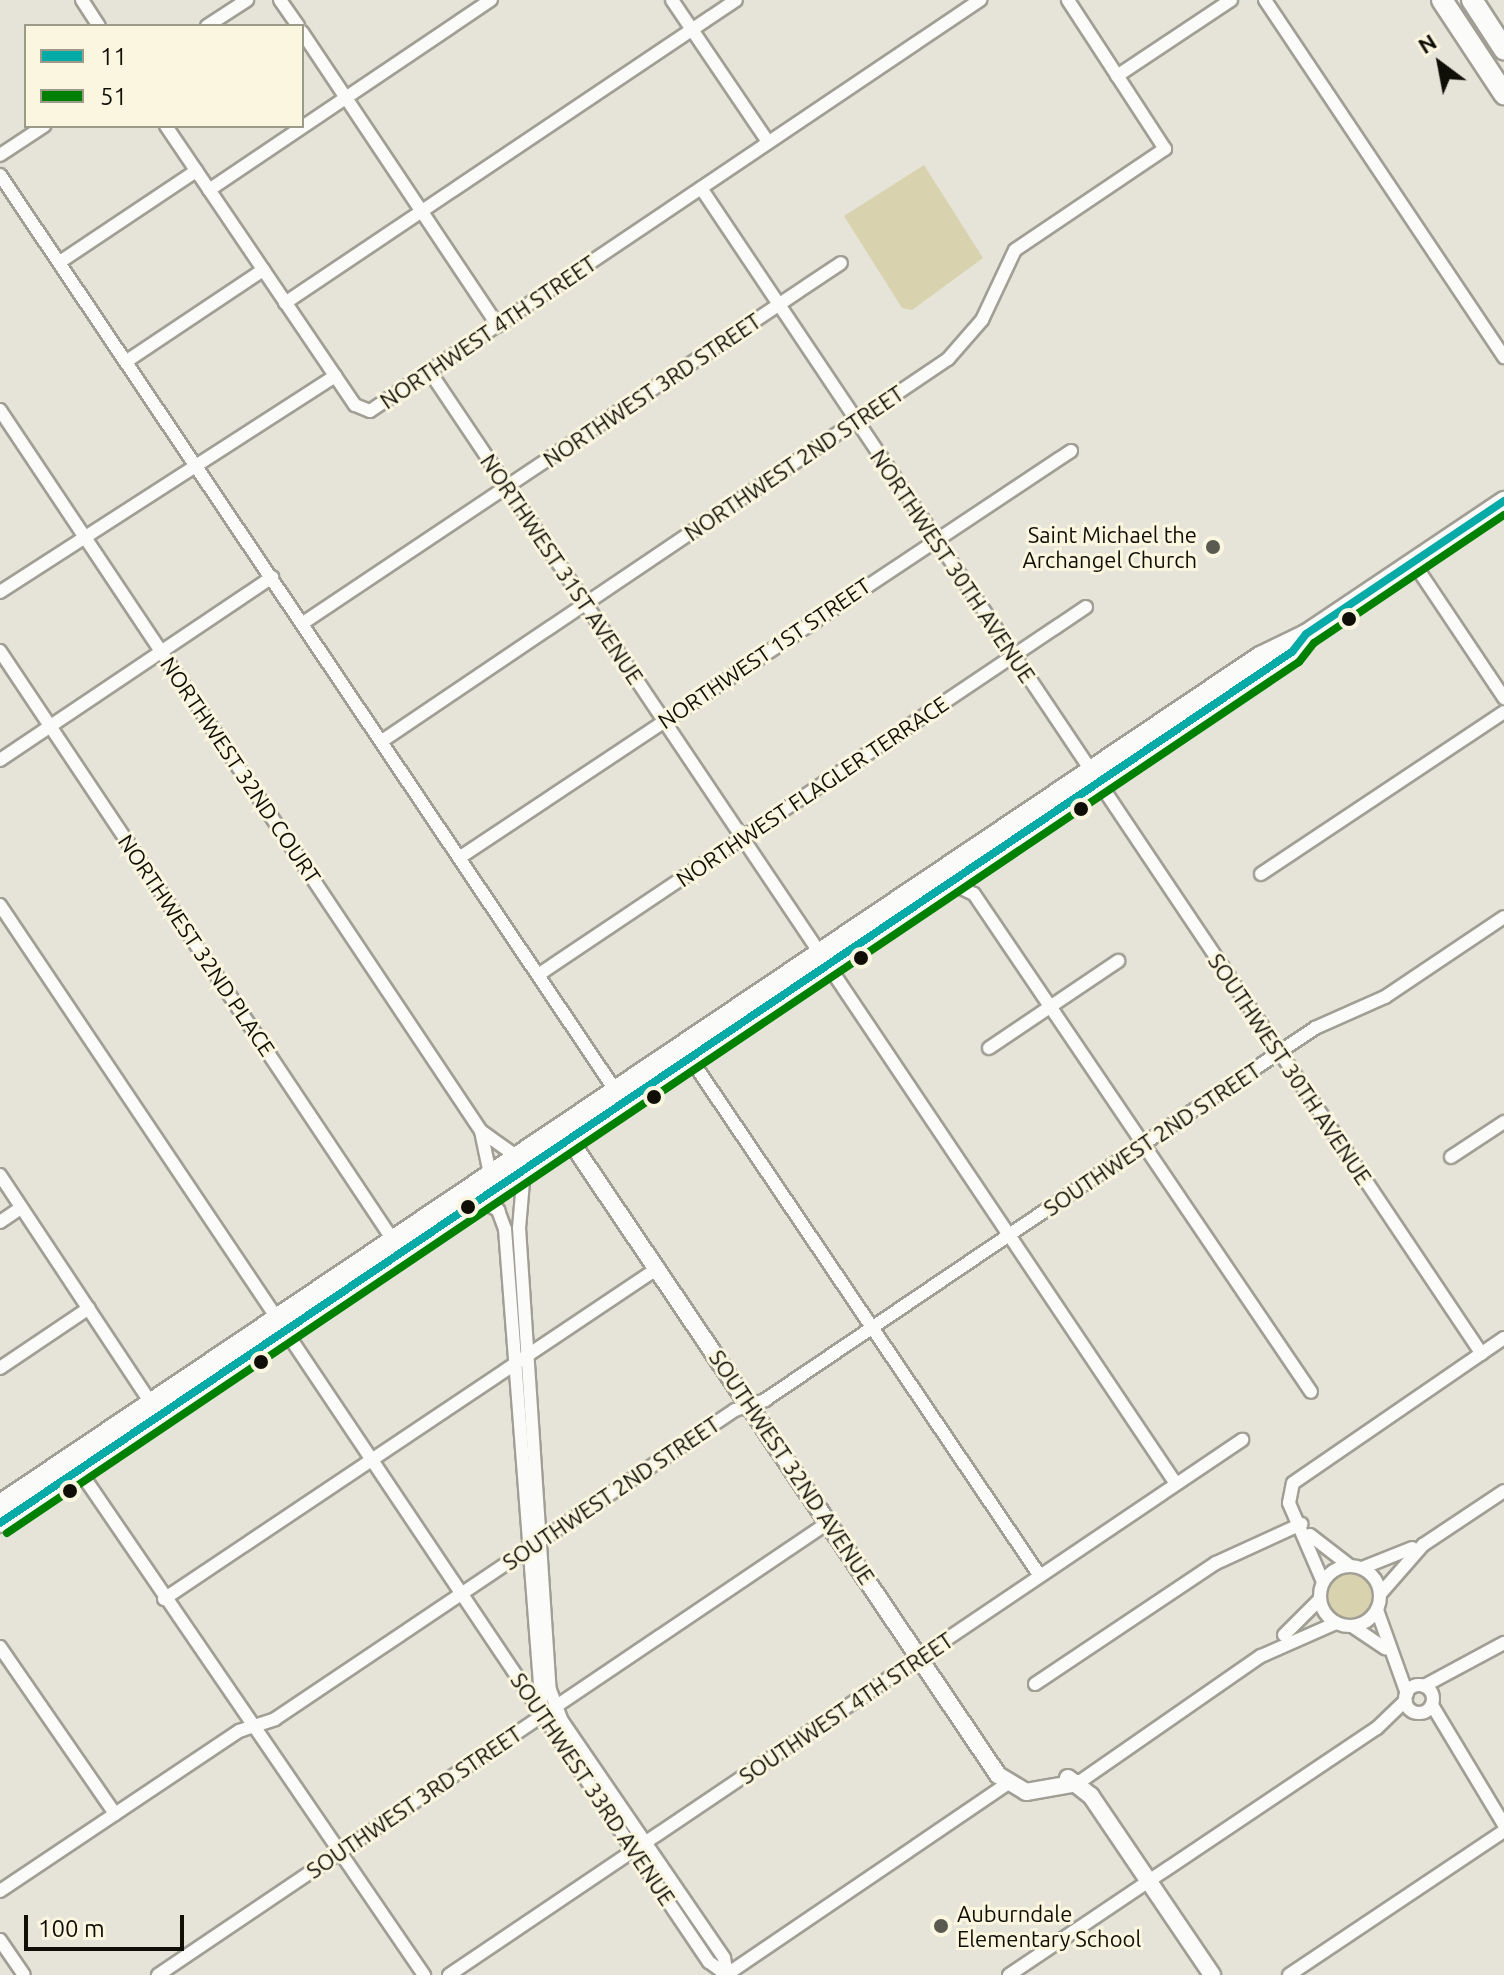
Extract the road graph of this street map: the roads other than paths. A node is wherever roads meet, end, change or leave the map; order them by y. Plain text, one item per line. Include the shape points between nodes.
1 (82, 0) edge
2 (247, 0) edge
3 (280, 0) edge
4 (491, 0) edge
5 (672, 0) edge
6 (736, 0) edge
7 (980, 0) edge
8 (1068, 0) edge
9 (1231, 0) edge
10 (1265, 0) edge
11 (1442, 0) edge
12 (1472, 0) edge
13 (98, 24) edge
14 (210, 24) edge
15 (297, 24) edge
16 (692, 30) junction
17 (304, 35) edge
18 (1504, 49) edge
19 (1117, 76) junction
20 (1504, 94) edge
21 (346, 98) junction
22 (304, 126) edge
23 (41, 128) edge
24 (167, 128) edge
25 (301, 128) edge
26 (768, 142) junction
27 (0, 155) edge
28 (196, 171) junction
29 (0, 176) edge
30 (701, 188) junction
31 (209, 190) junction
32 (422, 212) junction
33 (60, 262) junction
34 (841, 263) dead end
35 (263, 270) junction
36 (285, 303) junction
37 (778, 305) junction
38 (498, 326) junction
39 (1504, 357) edge
40 (127, 361) junction
41 (430, 372) junction
42 (335, 376) junction
43 (0, 410) edge
44 (856, 422) junction
45 (1071, 451) dead end
46 (197, 464) junction
47 (507, 487) junction
48 (1504, 501) edge
49 (84, 535) junction
50 (934, 539) junction
51 (1413, 562) junction
52 (272, 577) junction
53 (0, 592) edge
54 (585, 604) junction
55 (1086, 607) dead end
56 (303, 623) junction
57 (1306, 634) junction
58 (0, 651) edge
59 (161, 651) junction
60 (1013, 656) junction
61 (1221, 682) junction
62 (1504, 698) edge
63 (1206, 710) junction
64 (1504, 712) edge
65 (663, 722) junction
66 (50, 726) junction
67 (382, 741) junction
68 (0, 760) edge
69 (1093, 777) junction
70 (741, 839) junction
71 (459, 858) junction
72 (970, 870) junction
73 (1261, 874) dead end
74 (951, 883) junction
75 (974, 894) junction
76 (0, 905) edge
77 (1504, 917) edge
78 (823, 959) junction
79 (1118, 961) dead end
80 (538, 975) junction
81 (1050, 1007) junction
82 (989, 1048) dead end
83 (1279, 1052) junction
84 (690, 1058) junction
85 (615, 1090) junction
86 (633, 1096) junction
87 (1504, 1122) edge
88 (481, 1131) junction
89 (545, 1137) junction
90 (569, 1139) junction
91 (1143, 1144) junction
92 (1451, 1157) dead end
93 (520, 1163) junction
94 (490, 1174) junction
95 (0, 1175) edge
96 (480, 1200) junction
97 (21, 1208) junction
98 (0, 1222) edge
99 (1009, 1235) junction
100 (393, 1240) junction
101 (658, 1268) junction
102 (89, 1308) junction
103 (280, 1325) junction
104 (874, 1328) junction
105 (1504, 1338) edge
106 (1482, 1354) junction
107 (527, 1356) junction
108 (513, 1365) junction
109 (0, 1368) edge
110 (1311, 1392) dead end
111 (151, 1403) junction
112 (750, 1405) junction
113 (1242, 1440) dead end
114 (372, 1460) junction
115 (79, 1470) junction
116 (1176, 1484) junction
117 (1504, 1491) edge
118 (0, 1504) edge
119 (829, 1522) junction
120 (0, 1523) edge
121 (1305, 1528) junction
122 (537, 1542) junction
123 (1423, 1545) junction
124 (525, 1550) junction
125 (1356, 1567) junction
126 (1040, 1576) junction
127 (1323, 1582) junction
128 (462, 1593) junction
129 (1381, 1593) junction
130 (164, 1599) junction
131 (1320, 1599) junction
132 (1377, 1610) junction
133 (1336, 1623) junction
134 (1352, 1626) junction
135 (1504, 1643) edge
136 (0, 1647) edge
137 (1385, 1648) junction
138 (534, 1651) junction
139 (1261, 1656) junction
140 (920, 1658) junction
141 (507, 1659) junction
142 (1394, 1662) junction
143 (1457, 1674) junction
144 (1035, 1684) dead end
145 (1422, 1686) junction
146 (1406, 1697) junction
147 (1433, 1702) junction
148 (555, 1706) junction
149 (1417, 1712) junction
150 (544, 1713) junction
151 (252, 1727) junction
152 (1377, 1728) junction
153 (1449, 1743) junction
154 (1078, 1783) junction
155 (1014, 1785) junction
156 (115, 1814) junction
157 (1504, 1828) edge
158 (646, 1843) junction
159 (634, 1851) junction
160 (339, 1853) junction
161 (1150, 1883) junction
162 (0, 1891) edge
163 (0, 1940) edge
164 (24, 1975) edge
165 (158, 1975) edge
166 (424, 1975) edge
167 (449, 1975) edge
168 (726, 1975) edge
169 (1009, 1975) edge
170 (1212, 1975) edge
171 (1289, 1975) edge

1 - 13 street
2 - 14 street
3 - 15 street
4 - 21 street
5 - 16 street
6 - 16 street
7 - 26 street, NORTHWEST 4TH STREET
8 - 19 street
9 - 19 street
10 - 39 street
11 - 20 highway
12 - 18 highway
16 - 26 street
16 - 32 street
17 - 21 street
19 - 44 street, NORTHWEST 2ND STREET via 1165,149 1015,250 958,350
21 - 22 street
21 - 32 street
23 - 27 street
24 - 28 street
25 - 31 street
26 - 30 street, NORTHWEST 4TH STREET
28 - 31 street
28 - 33 street
29 - 33 street
30 - 37 street, NORTHWEST 30TH AVENUE
30 - 38 street, NORTHWEST 4TH STREET
31 - 35 street
32 - 36 street
32 - 38 street
33 - 40 street
34 - 37 street, NORTHWEST 3RD STREET
35 - 36 street
35 - 40 street
36 - 42 street
37 - 44 street, NORTHWEST 30TH AVENUE
37 - 47 street, NORTHWEST 3RD STREET
38 - 41 street, NORTHWEST 4TH STREET
40 - 46 street
41 - 42 street, NORTHWEST 4TH STREET via 370,411 355,405
41 - 47 street, NORTHWEST 31ST AVENUE
42 - 46 street
43 - 49 street, NORTHWEST 32ND COURT
44 - 50 street, NORTHWEST 30TH AVENUE
44 - 54 street, NORTHWEST 2ND STREET
45 - 50 street, NORTHWEST 1ST STREET
46 - 49 street
46 - 52 street
47 - 54 street, NORTHWEST 31ST AVENUE
47 - 56 street, NORTHWEST 3RD STREET
48 - 51 main road
49 - 53 street
49 - 59 street, NORTHWEST 32ND COURT
50 - 60 street, NORTHWEST 30TH AVENUE
50 - 65 street, NORTHWEST 1ST STREET
51 - 57 main road
51 - 62 street
52 - 56 street
52 - 59 street
54 - 65 street, NORTHWEST 31ST AVENUE
54 - 67 street, NORTHWEST 2ND STREET
55 - 60 street, NORTHWEST FLAGLER TERRACE
56 - 67 street
57 - 61 main road via 1284,640
57 - 63 main road via 1292,652
58 - 66 street, NORTHWEST 32ND PLACE
59 - 66 street
59 - 88 street, NORTHWEST 32ND COURT
60 - 69 street, NORTHWEST 30TH AVENUE
60 - 70 street, NORTHWEST FLAGLER TERRACE
61 - 63 main road
61 - 69 main road
63 - 69 main road
64 - 73 street
65 - 70 street, NORTHWEST 31ST AVENUE
65 - 71 street, NORTHWEST 1ST STREET
66 - 68 street
66 - 100 street, NORTHWEST 32ND PLACE
67 - 71 street
69 - 72 main road
69 - 78 main road
69 - 83 street, SOUTHWEST 30TH AVENUE
70 - 78 street, NORTHWEST 31ST AVENUE
70 - 80 street, NORTHWEST FLAGLER TERRACE
71 - 80 street
72 - 74 main road
72 - 75 street
74 - 75 street
74 - 78 main road
75 - 81 street
76 - 103 street, SOUTHWEST 33RD AVENUE
77 - 83 street, SOUTHWEST 2ND STREET via 1385,997 1327,1021
78 - 84 main road
78 - 85 main road
78 - 99 street, NORTHWEST 31ST AVENUE
79 - 81 street
80 - 85 street
81 - 82 street
81 - 91 street
83 - 91 street, SOUTHWEST 2ND STREET
83 - 106 street, SOUTHWEST 30TH AVENUE
84 - 86 main road
84 - 104 street
85 - 86 main road
85 - 89 main road
86 - 90 main road
87 - 92 street
88 - 93 street, NORTHWEST 32ND COURT
88 - 94 street, NORTHWEST 32ND COURT
89 - 90 main road
89 - 93 main road
90 - 93 main road
90 - 101 street, SOUTHWEST 32ND AVENUE
91 - 99 street, SOUTHWEST 2ND STREET
91 - 110 street
93 - 94 main road
93 - 96 main road
93 - 107 street
94 - 100 main road
95 - 97 street
96 - 103 main road
96 - 108 street via 504,1220
97 - 98 street
97 - 102 street
99 - 104 street, SOUTHWEST 2ND STREET
99 - 116 street, NORTHWEST 31ST AVENUE
100 - 103 main road
101 - 107 street
101 - 112 street, SOUTHWEST 32ND AVENUE
102 - 109 street
102 - 111 street
103 - 111 main road
103 - 114 street, SOUTHWEST 33RD AVENUE
103 - 115 main road
104 - 112 street, SOUTHWEST 2ND STREET
104 - 126 street
105 - 106 street
106 - 121 street via 1298,1477 1288,1496
107 - 108 street
107 - 122 street
108 - 114 street
108 - 124 street
111 - 118 main road
112 - 119 street, SOUTHWEST 32ND AVENUE
112 - 122 street, SOUTHWEST 2ND STREET
113 - 116 street, SOUTHWEST 4TH STREET
114 - 128 street, SOUTHWEST 33RD AVENUE
114 - 130 street
115 - 120 main road
115 - 130 street
116 - 126 street, SOUTHWEST 4TH STREET
117 - 123 street
119 - 140 street, SOUTHWEST 32ND AVENUE
119 - 148 street, SOUTHWEST 3RD STREET
121 - 125 street
121 - 127 street
121 - 144 street via 1216,1563
122 - 124 street, SOUTHWEST 2ND STREET
122 - 148 street
123 - 125 street
123 - 129 street
124 - 128 street, SOUTHWEST 2ND STREET
124 - 138 street
125 - 127 street
125 - 129 street
126 - 140 street, SOUTHWEST 4TH STREET
127 - 131 street
128 - 141 street, SOUTHWEST 33RD AVENUE
128 - 151 street, SOUTHWEST 2ND STREET via 275,1719
129 - 132 street
130 - 151 street
131 - 133 street
131 - 139 street
132 - 134 street
132 - 137 street
133 - 134 street
133 - 139 street
134 - 137 street
135 - 143 street
136 - 156 street
137 - 142 street
138 - 141 street
138 - 150 street
139 - 154 street
140 - 155 street, SOUTHWEST 32ND AVENUE
140 - 158 street, SOUTHWEST 4TH STREET
141 - 150 street, SOUTHWEST 33RD AVENUE
142 - 145 street
142 - 146 street
143 - 145 street
143 - 147 street
145 - 146 street
145 - 147 street
146 - 149 street
146 - 152 street
147 - 149 street
147 - 153 street
148 - 150 street, SOUTHWEST 3RD STREET
148 - 158 street, SOUTHWEST 33RD AVENUE
149 - 152 street
149 - 153 street
150 - 159 street, SOUTHWEST 33RD AVENUE
150 - 160 street, SOUTHWEST 3RD STREET
151 - 156 street, SOUTHWEST 2ND STREET
151 - 160 street
152 - 161 street
153 - 157 street
154 - 155 street
154 - 161 street
155 - 168 street
156 - 162 street, SOUTHWEST 2ND STREET
157 - 171 street
158 - 159 street, SOUTHWEST 4TH STREET
158 - 168 street, SOUTHWEST 33RD AVENUE via 724,1958
159 - 167 street, SOUTHWEST 4TH STREET
159 - 168 street, SOUTHWEST 33RD AVENUE via 712,1966
160 - 165 street, SOUTHWEST 3RD STREET
160 - 166 street
161 - 169 street
161 - 170 street
163 - 164 street

